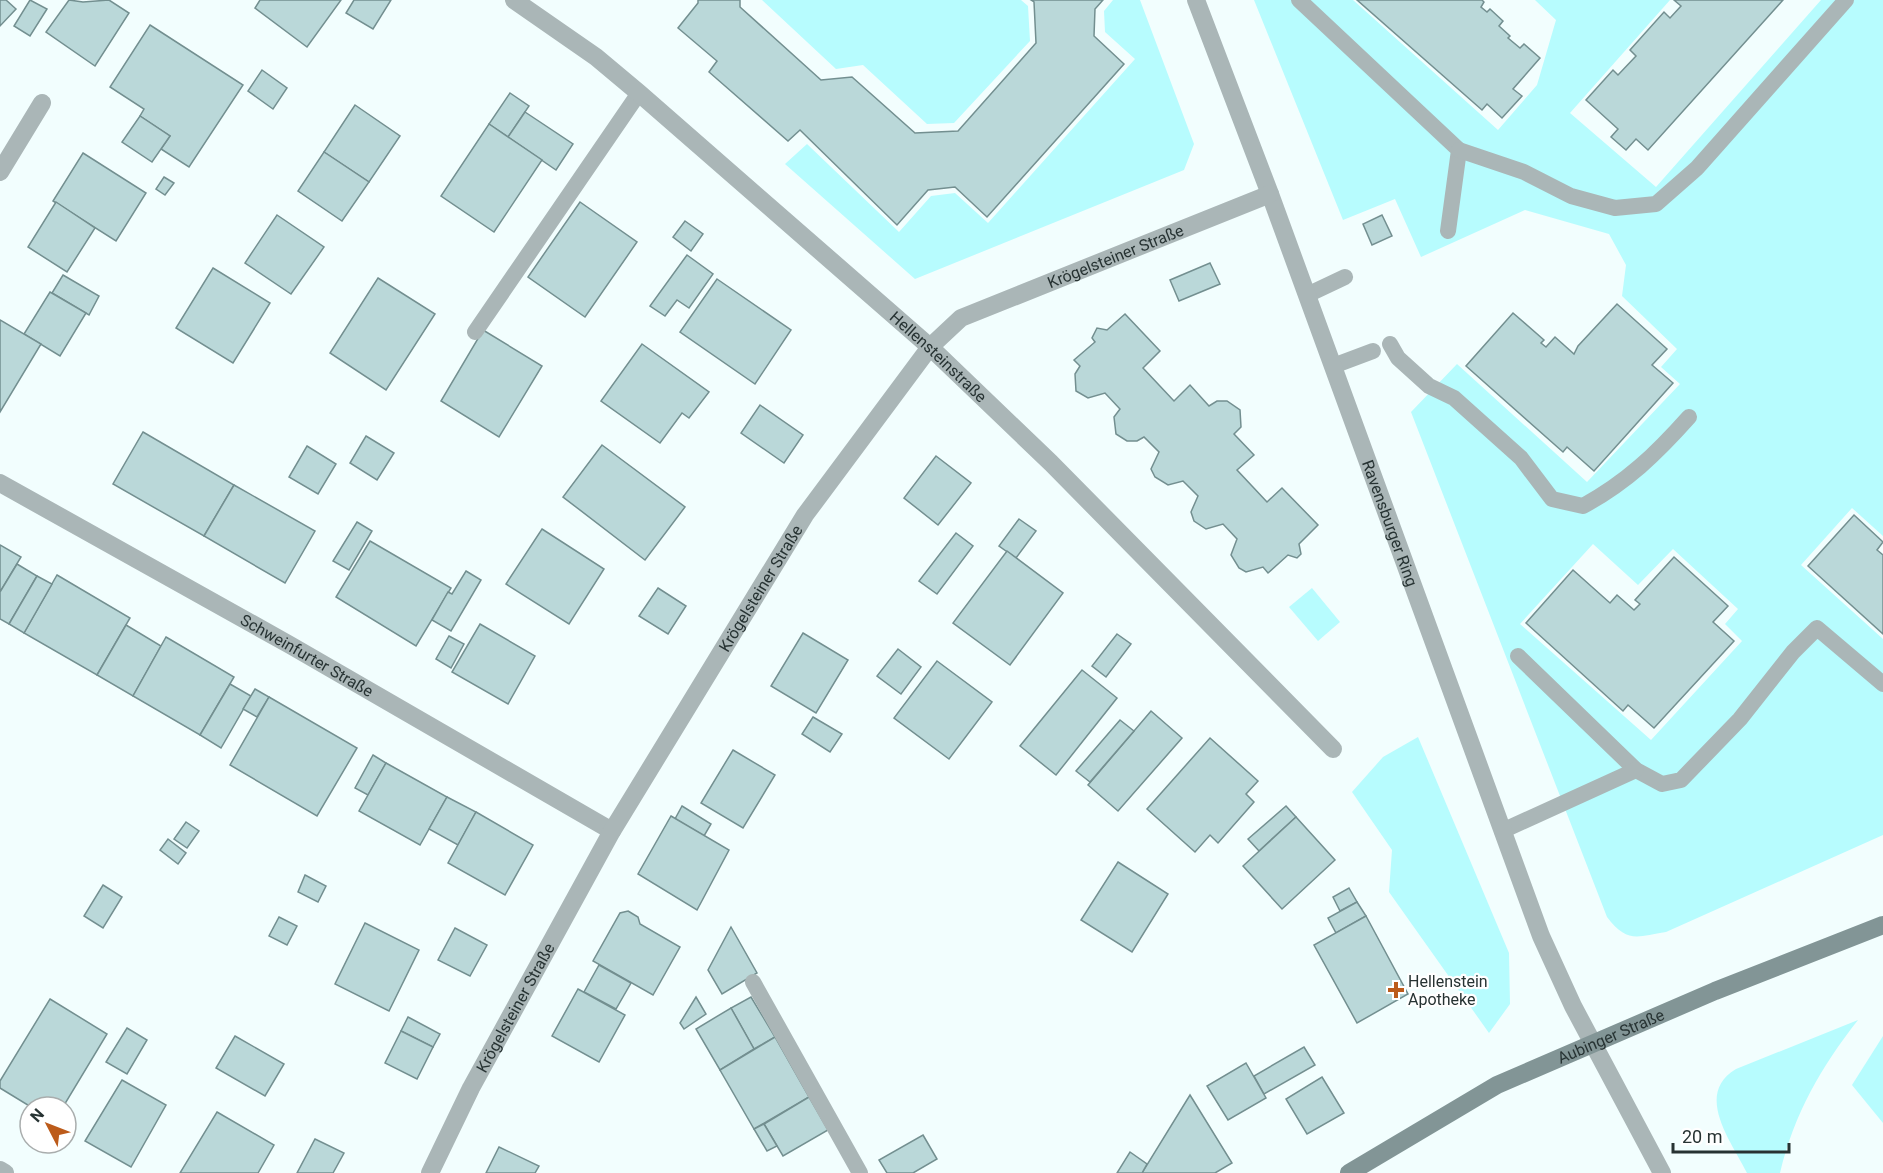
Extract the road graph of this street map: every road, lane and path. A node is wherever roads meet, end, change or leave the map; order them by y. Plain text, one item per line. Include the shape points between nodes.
1 (514, 0) edge
2 (1196, 0) edge
3 (1299, 0) edge
4 (1846, 0) edge
5 (639, 93) junction
6 (42, 103) dead end
7 (1459, 150) junction
8 (0, 172) edge
9 (1270, 194) junction
10 (1448, 231) dead end
11 (1346, 277) dead end
12 (1307, 295) junction
13 (475, 332) dead end
14 (1390, 344) dead end
15 (930, 347) junction
16 (1373, 351) dead end
17 (1333, 366) junction
18 (1689, 417) dead end
19 (0, 483) edge
20 (1518, 656) dead end
21 (1883, 684) edge
22 (1333, 749) dead end
23 (1636, 770) junction
24 (612, 831) junction
25 (1502, 831) junction
26 (1883, 925) edge
27 (753, 982) dead end
28 (1593, 1043) junction
29 (0, 1170) edge
30 (5, 1173) edge
31 (430, 1173) edge
32 (860, 1173) edge
33 (1349, 1173) edge
34 (1662, 1173) edge

1 - 5 street, Hellensteinstraße via 596,57
2 - 9 street, Ravensburger Ring
3 - 7 lane
4 - 7 lane via 1696,168 1656,204 1615,208 1571,196 1524,171
5 - 13 lane
5 - 15 street, Hellensteinstraße
6 - 8 street
7 - 10 lane
9 - 12 street, Ravensburger Ring
9 - 15 street, Krögelsteiner Straße via 961,318
11 - 12 lane
12 - 17 street, Ravensburger Ring
14 - 18 lane via 1398,358 1429,387 1454,398 1521,458 1552,499 1583,506 1615,488 1657,453
15 - 22 street, Hellensteinstraße via 1051,463
15 - 24 street, Krögelsteiner Straße via 805,515
16 - 17 lane
17 - 25 street, Ravensburger Ring
19 - 24 street, Schweinfurter Straße
20 - 23 lane
21 - 23 lane via 1817,628 1682,780 1662,784
23 - 25 lane
24 - 31 street, Krögelsteiner Straße via 471,1088
25 - 28 street, Ravensburger Ring via 1541,936
26 - 28 main road, Aubinger Straße
27 - 32 lane
28 - 33 main road, Aubinger Straße via 1497,1085
28 - 34 street, Ravensburger Ring
29 - 30 street

